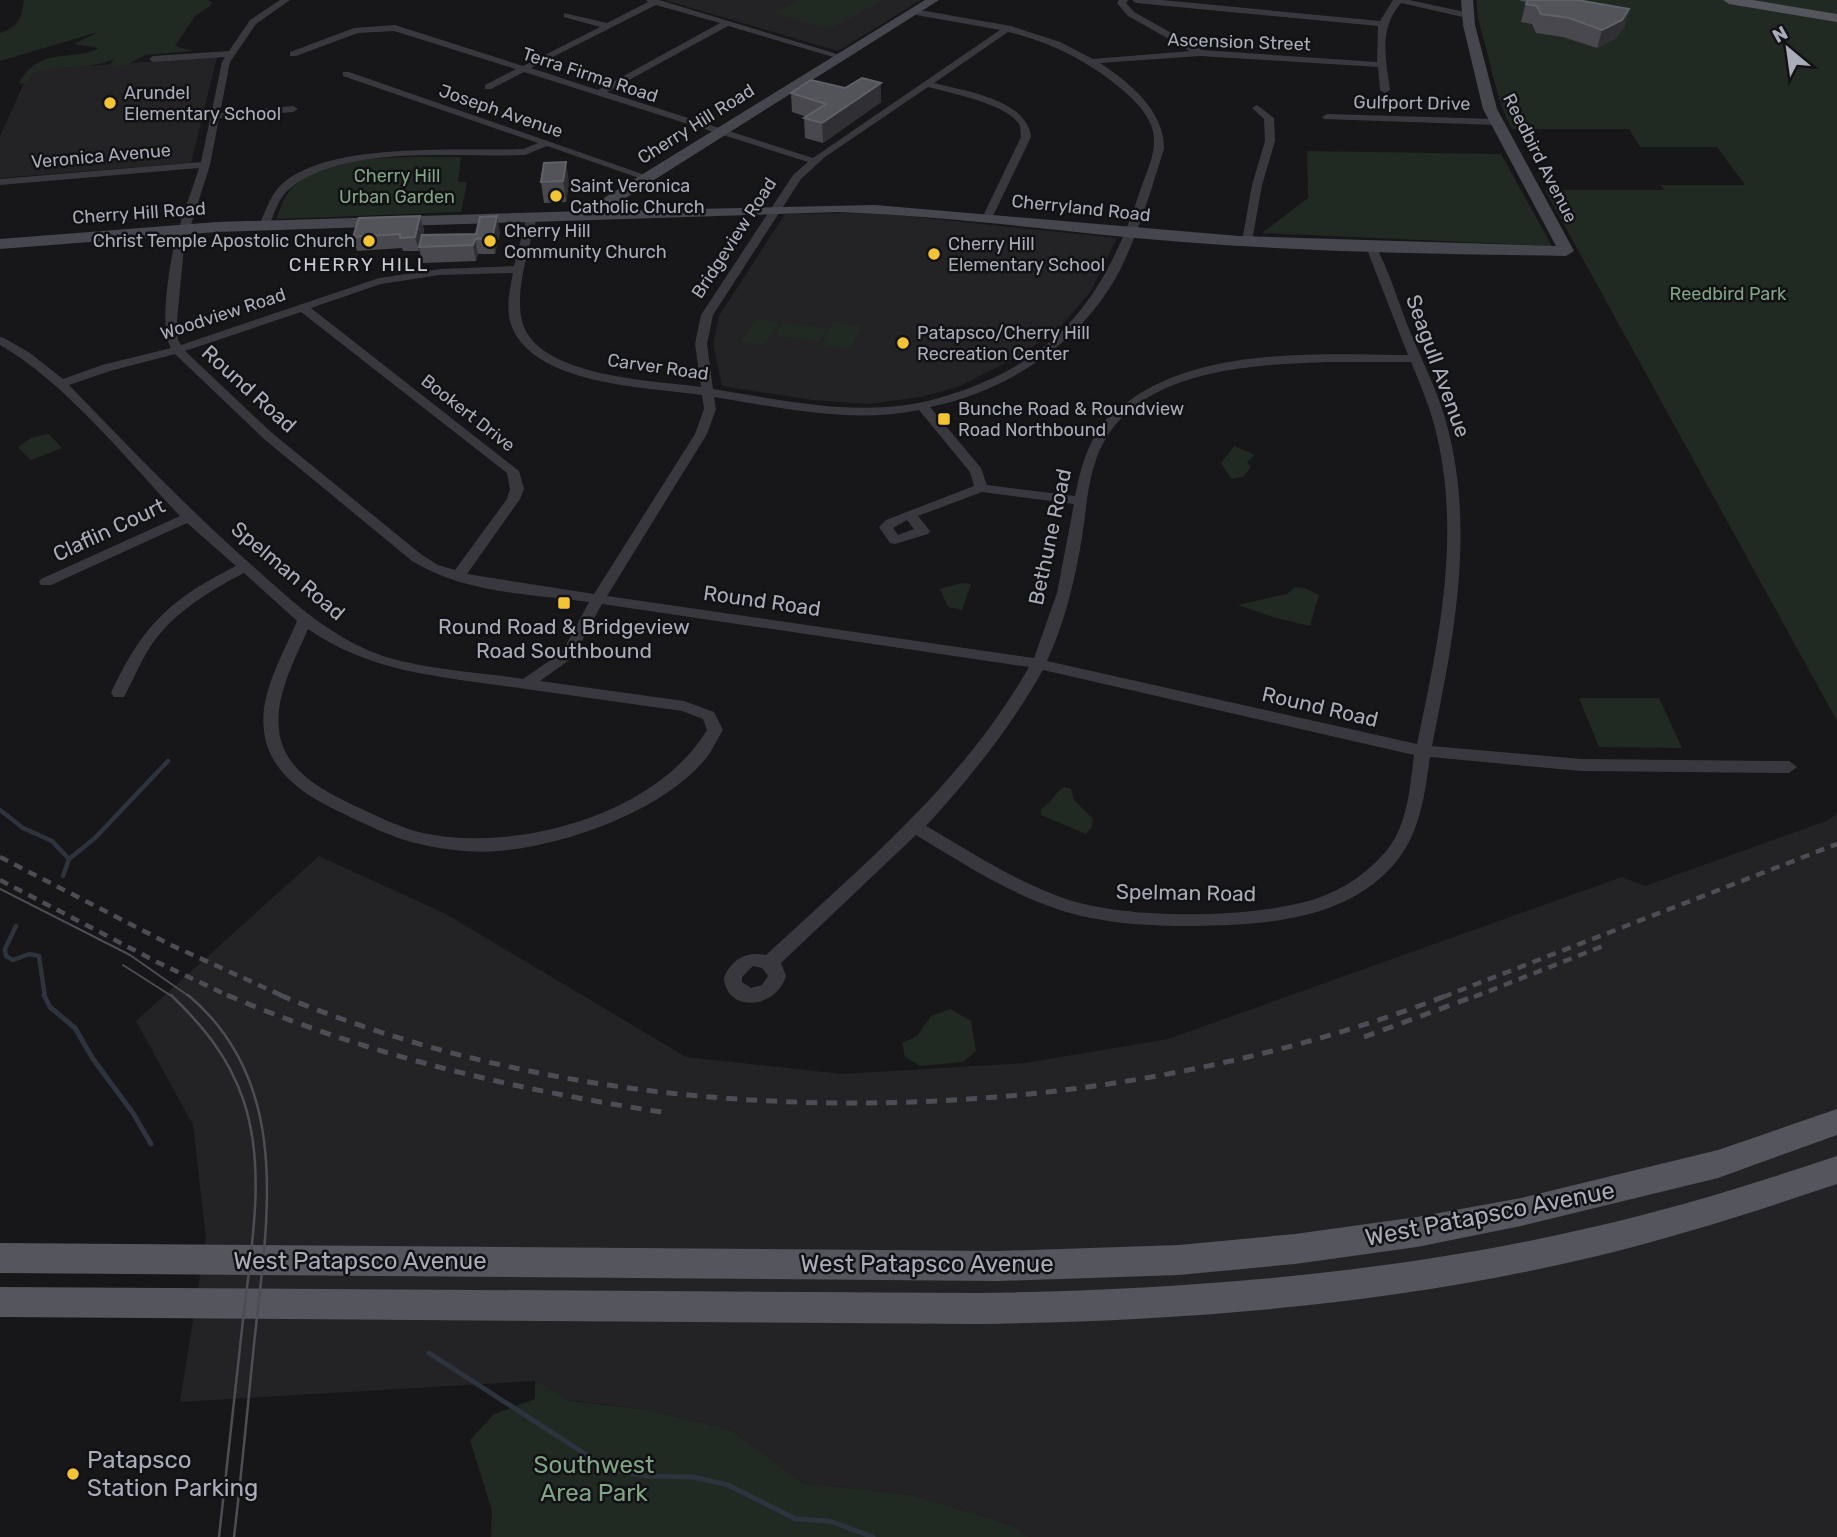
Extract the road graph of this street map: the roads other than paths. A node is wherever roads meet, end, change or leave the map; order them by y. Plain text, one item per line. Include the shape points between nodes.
1 (933, 0) edge
2 (1124, 0) edge
3 (1136, 0) edge
4 (1230, 0) edge
5 (1398, 0) edge
6 (1729, 0) edge
7 (653, 1) edge
8 (283, 2) edge
9 (1205, 3) edge
10 (1467, 8) edge
11 (914, 12) junction
12 (1265, 13) junction
13 (568, 15) dead end
14 (1837, 18) edge
15 (727, 23) junction
16 (1380, 24) junction
17 (607, 26) junction
18 (1008, 28) junction
19 (1200, 52) junction
20 (230, 54) junction
21 (293, 54) dead end
22 (843, 57) junction
23 (153, 59) dead end
24 (1095, 61) junction
25 (1382, 65) junction
26 (522, 70) junction
27 (346, 74) dead end
28 (928, 84) junction
29 (488, 87) dead end
30 (1385, 90) dead end
31 (597, 94) junction
32 (1257, 108) dead end
33 (293, 109) dead end
34 (215, 116) junction
35 (1327, 117) dead end
36 (1496, 122) junction
37 (721, 132) junction
38 (547, 143) junction
39 (813, 161) junction
40 (205, 165) junction
41 (646, 177) junction
42 (0, 182) edge
43 (777, 208) junction
44 (592, 214) junction
45 (532, 216) junction
46 (987, 218) junction
47 (264, 225) junction
48 (186, 228) junction
49 (1129, 233) junction
50 (1247, 241) junction
51 (0, 244) edge
52 (1371, 247) junction
53 (1566, 251) joint
54 (521, 269) junction
55 (302, 307) junction
56 (0, 340) edge
57 (13, 347) junction
58 (177, 349) junction
59 (0, 353) edge
60 (1415, 359) junction
61 (61, 384) junction
62 (709, 392) junction
63 (922, 405) junction
64 (981, 488) junction
65 (1081, 501) junction
66 (909, 514) dead end
67 (189, 517) junction
68 (245, 567) junction
69 (457, 577) junction
70 (47, 582) dead end
71 (597, 600) junction
72 (304, 620) junction
73 (1039, 664) junction
74 (524, 685) junction
75 (119, 693) dead end
76 (1423, 751) junction
77 (1790, 767) dead end
78 (913, 826) junction
79 (770, 962) dead end
80 (1837, 1122) edge
81 (1837, 1170) edge
82 (0, 1258) edge
83 (106, 1260) junction
84 (0, 1268) edge
85 (0, 1303) edge

1 - 11 street, Cherry Hill Road
2 - 19 street via 1121,3 1131,14
3 - 9 street
4 - 12 street
5 - 10 street
5 - 16 street
6 - 14 main road
7 - 15 street
7 - 17 street
8 - 20 street, Round Road via 253,22
9 - 12 street
10 - 36 street, Reedbird Avenue
11 - 18 street
11 - 22 street, Cherry Hill Road
12 - 16 street
13 - 17 street
15 - 22 street
15 - 31 street
16 - 25 street
17 - 26 street
18 - 24 street
18 - 28 street, Bridgeview Road
19 - 24 street, Ascension Street
19 - 25 street, Ascension Street
20 - 23 street
20 - 34 street, Round Road
21 - 26 street, Terra Firma Road via 356,30 385,27
22 - 37 street, Cherry Hill Road
24 - 49 street, Carver Road via 1145,106 1159,128 1159,149
25 - 30 street
26 - 29 street
26 - 31 street, Terra Firma Road
27 - 38 street, Joseph Avenue
28 - 39 street, Bridgeview Road
28 - 46 street via 991,103 1022,118 1028,131
31 - 37 street, Terra Firma Road
32 - 50 street via 1267,113 1272,131
33 - 34 street
34 - 40 street, Round Road
35 - 36 street, Gulfport Drive
36 - 53 street, Reedbird Avenue
37 - 39 street, Terra Firma Road
37 - 41 street, Cherry Hill Road
38 - 41 street, Joseph Avenue
38 - 47 street via 525,152 377,157 325,166 286,186
39 - 43 street, Bridgeview Road
40 - 42 street, Veronica Avenue
40 - 48 street, Round Road
41 - 44 street, Cherry Hill Road
43 - 44 street, Cherryland Road
43 - 46 street, Cherryland Road via 898,209
43 - 62 street, Bridgeview Road via 707,315 701,344
44 - 45 street, Cherry Hill Road
45 - 47 street, Cherry Hill Road
45 - 54 street, Carver Road
46 - 49 street, Cherryland Road
47 - 48 street, Cherry Hill Road
48 - 51 street, Cherry Hill Road
48 - 58 street, Round Road via 176,266 170,331
49 - 50 street, Cherryland Road
49 - 63 street, Carver Road via 1101,293 1056,343 991,382
50 - 52 street, Cherryland Road
52 - 53 street, Cherryland Road
52 - 60 street, Seagull Avenue
54 - 55 street, Woodview Road via 398,277
54 - 62 street, Carver Road via 514,299 517,326 537,350 555,362 591,375
55 - 58 street, Woodview Road
55 - 69 street, Bookert Drive via 513,471 517,489 513,499
56 - 57 street, Spelman Road
57 - 59 street
57 - 61 street, Spelman Road
58 - 61 street, Woodview Road
58 - 69 street, Round Road via 268,436 392,538 433,568
60 - 65 street, Bethune Road via 1270,359 1217,367 1172,382 1134,402 1105,429 1089,460
60 - 76 street, Seagull Avenue via 1442,429 1454,528 1451,608
61 - 67 street, Spelman Road
62 - 63 street, Carver Road via 846,411
62 - 71 street, Bridgeview Road via 710,409 701,434
63 - 64 street via 976,471
64 - 65 street
64 - 66 street
65 - 73 street, Bethune Road via 1062,601
67 - 68 street, Spelman Road
67 - 70 street, Claflin Court
68 - 72 street, Spelman Road
68 - 75 street via 173,609 141,648
69 - 71 street, Round Road
71 - 73 street, Round Road
71 - 74 street, Bridgeview Road via 572,647
72 - 74 street, Spelman Road via 383,661
72 - 74 street, Spelman Road via 273,704 271,733 276,750 305,786 325,798 430,841 498,845 578,827 657,791 698,755 715,730 709,716 684,706
73 - 76 street, Round Road
73 - 78 street, Bethune Road via 985,747
76 - 77 street, Round Road via 1581,765
76 - 78 street, Spelman Road via 1415,807 1392,855 1341,895 1277,916 1140,919 1096,914 1029,891
78 - 79 street, Bethune Road
80 - 83 main road, West Patapsco Avenue via 1718,1164 1521,1212 1377,1238 1179,1260 998,1266
81 - 85 main road, West Patapsco Avenue via 1646,1229 1528,1255 1308,1290 1169,1302 998,1308
82 - 83 main road, West Patapsco Avenue
83 - 84 main road via 81,1268

